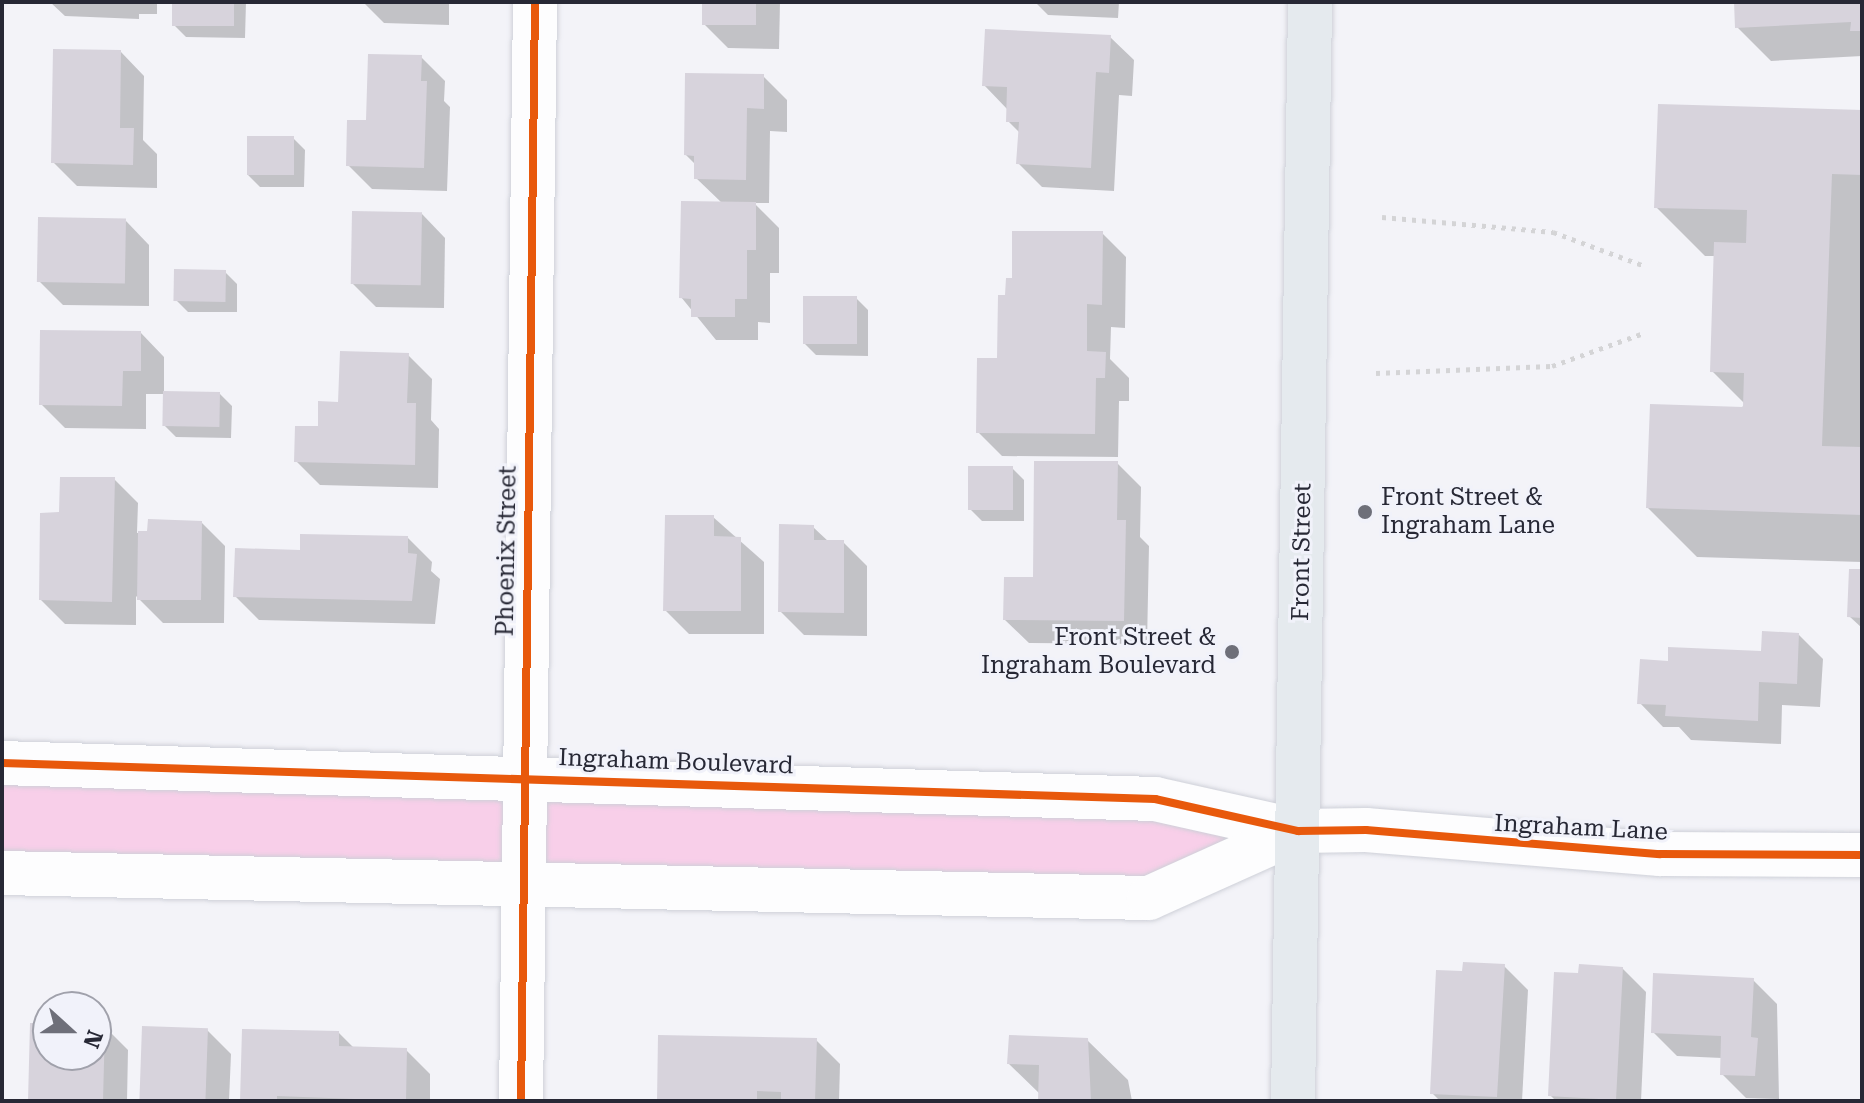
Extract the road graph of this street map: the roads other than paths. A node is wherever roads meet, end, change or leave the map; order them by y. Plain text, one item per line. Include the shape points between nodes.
1 (535, 2) edge
2 (1310, 2) edge
3 (2, 763) edge
4 (524, 777) junction
5 (1298, 831) junction
6 (1862, 855) edge
7 (2, 873) edge
8 (525, 882) junction
9 (521, 1101) edge
10 (1293, 1101) edge

1 - 4 street, Phoenix Street
2 - 5 main road, Front Street
3 - 4 street, Ingraham Boulevard
4 - 5 street, Ingraham Boulevard via 1155,799
4 - 8 street, Phoenix Street
5 - 6 street, Ingraham Lane via 1366,830 1660,854
5 - 8 street via 1149,898
5 - 10 main road, Front Street
7 - 8 street
8 - 9 street, Phoenix Street

